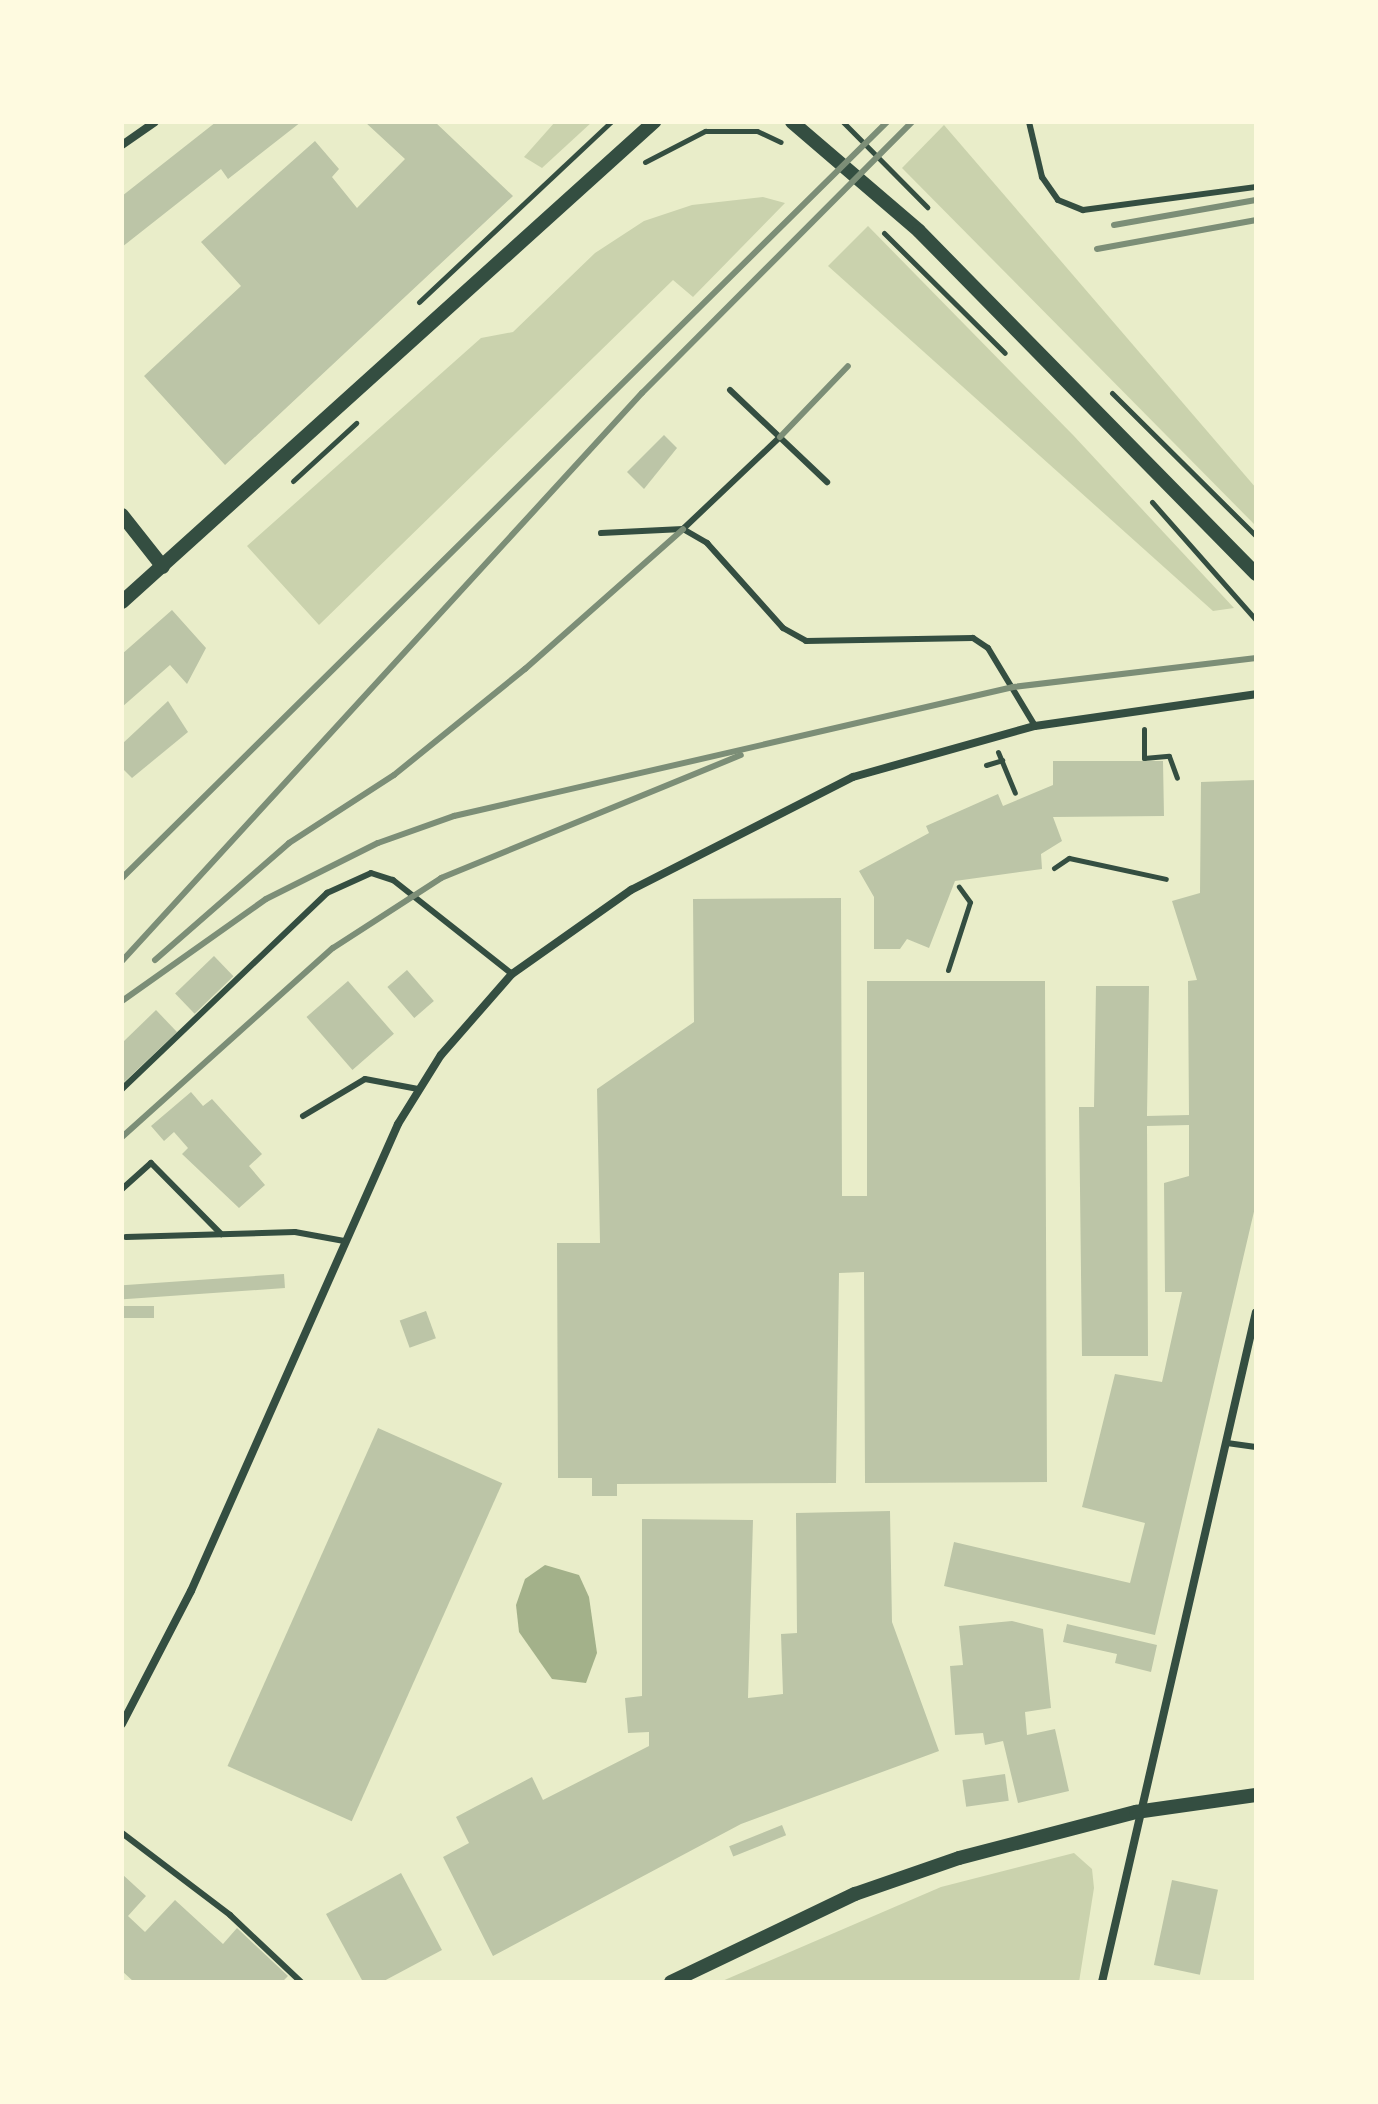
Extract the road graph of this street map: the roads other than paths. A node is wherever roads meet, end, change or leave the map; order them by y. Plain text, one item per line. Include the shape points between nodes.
1 (155, 122) edge
2 (654, 122) edge
3 (792, 122) edge
4 (1029, 122) edge
5 (122, 145) edge
6 (1256, 187) edge
7 (730, 390) dead end
8 (780, 437) junction
9 (827, 482) dead end
10 (122, 515) edge
11 (683, 529) junction
12 (601, 533) dead end
13 (163, 567) junction
14 (1256, 574) edge
15 (122, 602) edge
16 (1256, 694) edge
17 (1035, 726) junction
18 (512, 974) junction
19 (122, 1089) edge
20 (418, 1089) junction
21 (303, 1116) dead end
22 (122, 1189) edge
23 (221, 1234) junction
24 (126, 1237) dead end
25 (344, 1241) junction
26 (1256, 1312) edge
27 (1227, 1443) junction
28 (1256, 1447) edge
29 (122, 1724) edge
30 (1256, 1795) edge
31 (1136, 1812) junction
32 (122, 1833) edge
33 (301, 1982) edge
34 (671, 1982) edge
35 (1102, 1982) edge

1 - 5 street
2 - 13 street
3 - 14 street via 919,231
4 - 6 lane via 1042,177 1058,200 1083,210
7 - 8 lane
8 - 9 lane
8 - 11 lane
10 - 13 street
11 - 12 lane
11 - 17 lane via 716,551 783,628 806,641 973,638 988,648
13 - 15 street
16 - 17 street
17 - 18 street via 905,758 797,801 631,890
18 - 19 lane via 393,880 371,873 327,893
18 - 20 street
20 - 21 lane via 365,1079
20 - 25 street
22 - 23 lane via 151,1163
23 - 24 lane
23 - 25 lane via 295,1232
25 - 29 street via 191,1591
26 - 27 street
27 - 28 lane
27 - 31 street
30 - 31 street
31 - 34 street via 1024,1838 855,1894
31 - 35 street
32 - 33 lane via 230,1915

